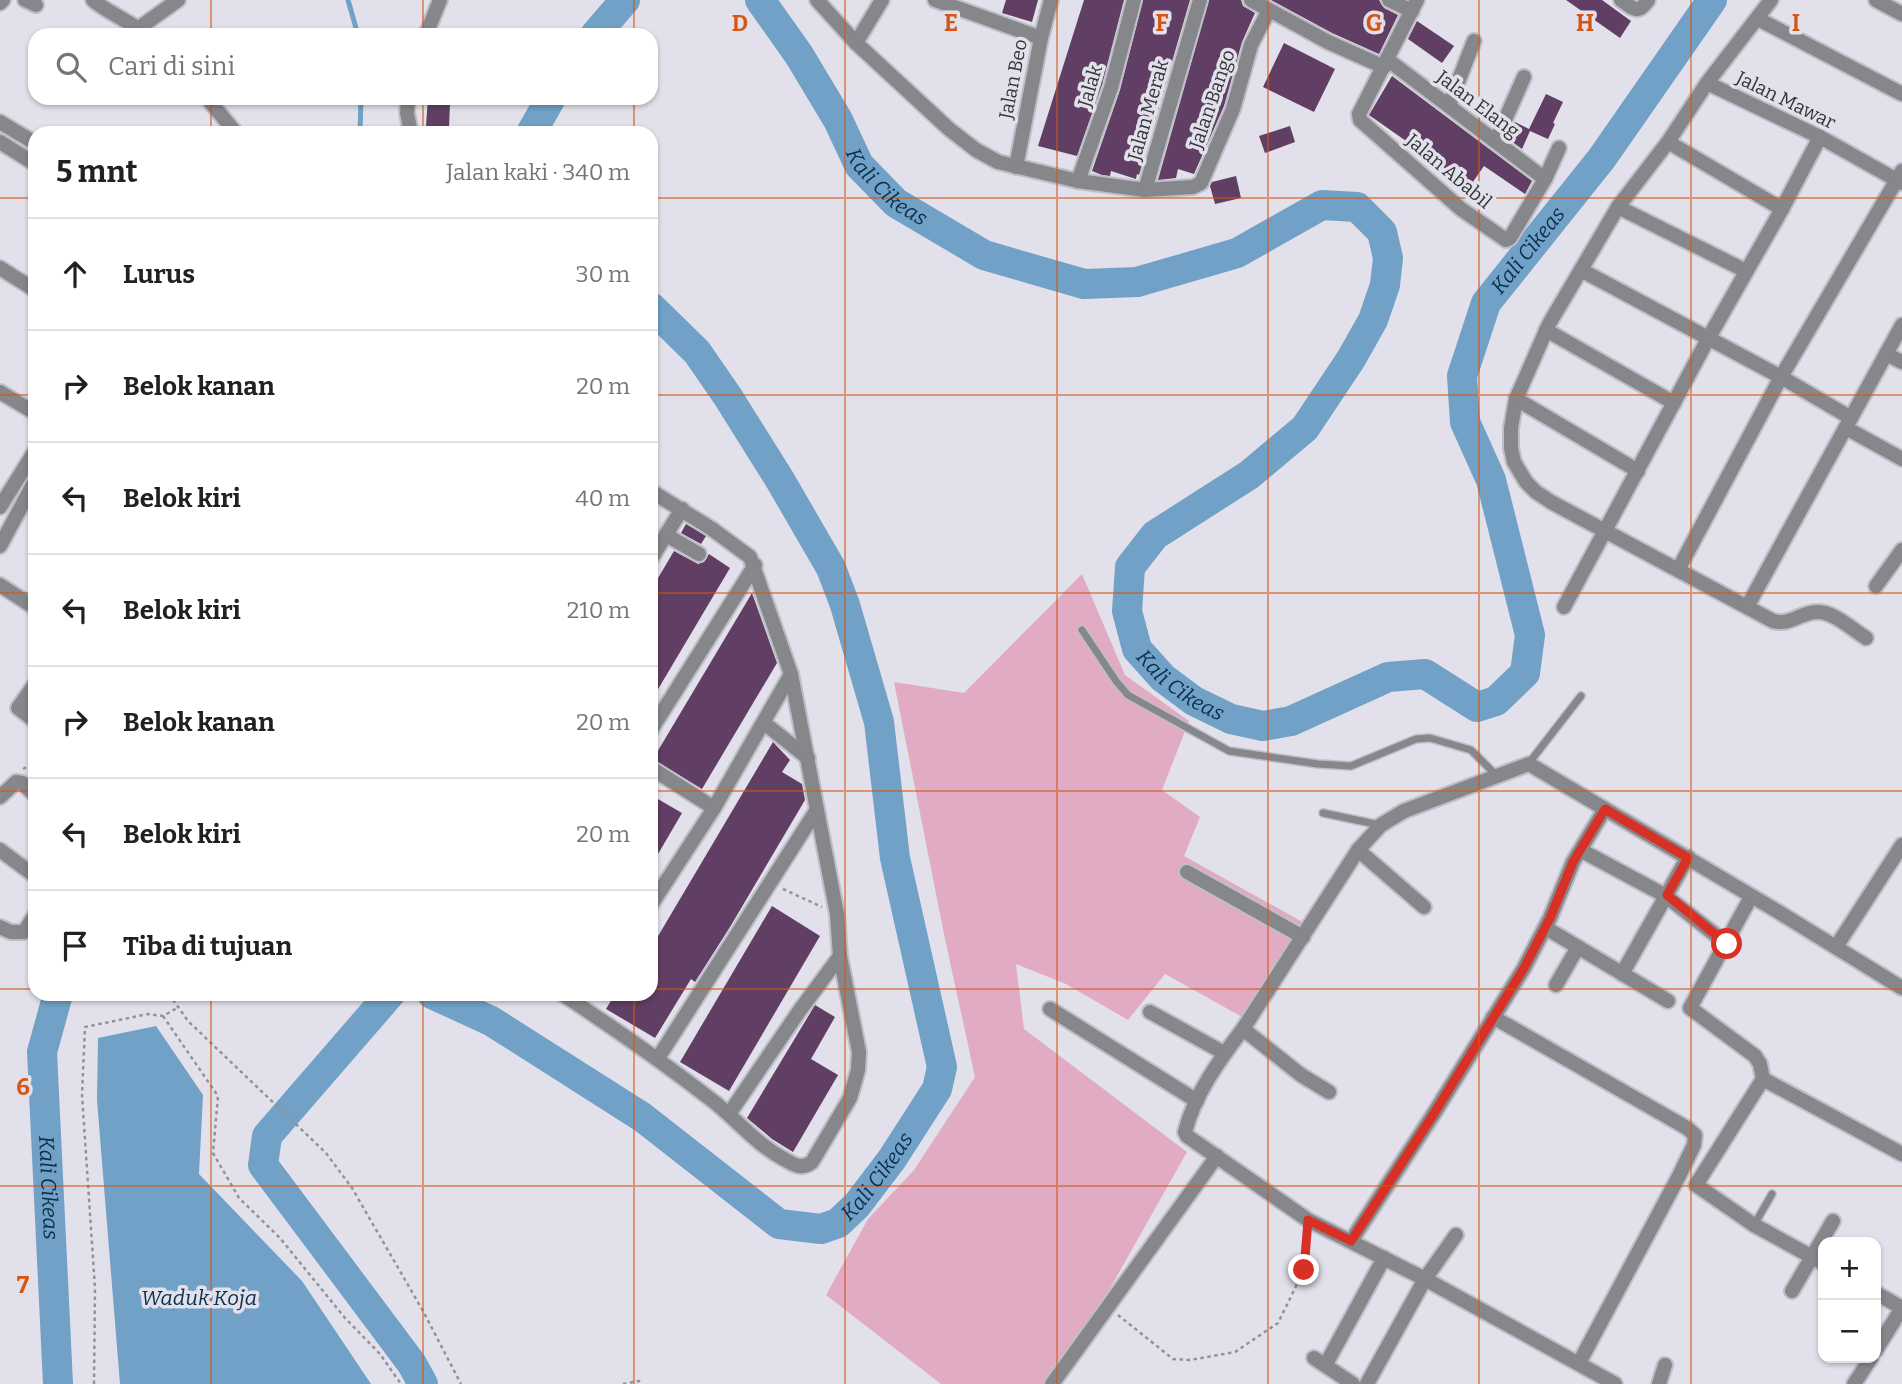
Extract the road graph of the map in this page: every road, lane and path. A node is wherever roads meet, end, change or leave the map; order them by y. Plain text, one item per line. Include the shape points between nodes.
1 (93, 0) edge
2 (178, 0) edge
3 (440, 0) edge
4 (817, 0) edge
5 (882, 0) edge
6 (935, 0) edge
7 (1051, 0) edge
8 (1134, 0) edge
9 (1200, 0) edge
10 (1251, 0) edge
11 (1389, 0) edge
12 (1622, 0) edge
13 (1648, 0) edge
14 (1771, 0) edge
15 (1876, 0) edge
16 (1415, 5) edge
17 (1269, 10) junction
18 (1902, 14) edge
19 (1758, 19) junction
20 (136, 28) edge
21 (147, 28) edge
22 (429, 28) edge
23 (1041, 38) junction
24 (1474, 41) dead end
25 (856, 43) junction
26 (1386, 64) junction
27 (1524, 77) dead end
28 (1707, 83) junction
29 (1902, 94) edge
30 (213, 105) edge
31 (408, 105) edge
32 (1448, 105) junction
33 (0, 122) edge
34 (230, 126) edge
35 (410, 126) edge
36 (1820, 136) junction
37 (28, 139) edge
38 (1496, 140) junction
39 (0, 142) edge
40 (1668, 142) junction
41 (1559, 148) dead end
42 (28, 160) edge
43 (1016, 167) junction
44 (1900, 178) edge
45 (1545, 179) junction
46 (1078, 181) junction
47 (1145, 190) junction
48 (1618, 207) junction
49 (1782, 209) junction
50 (0, 268) edge
51 (1581, 270) junction
52 (1746, 271) junction
53 (28, 286) edge
54 (1902, 326) edge
55 (1546, 330) junction
56 (1708, 339) junction
57 (1886, 354) junction
58 (1902, 362) edge
59 (1781, 377) junction
60 (0, 392) edge
61 (1516, 400) junction
62 (1674, 402) junction
63 (28, 409) edge
64 (1849, 423) junction
65 (1902, 459) edge
66 (28, 462) edge
67 (1638, 471) junction
68 (658, 495) edge
69 (28, 504) edge
70 (0, 507) edge
71 (682, 509) junction
72 (1607, 530) junction
73 (666, 536) junction
74 (0, 546) edge
75 (658, 548) edge
76 (1902, 550) edge
77 (699, 554) dead end
78 (755, 565) junction
79 (1678, 570) junction
80 (0, 585) edge
81 (1876, 586) dead end
82 (28, 603) edge
83 (1564, 607) dead end
84 (1747, 607) junction
85 (1082, 630) dead end
86 (1866, 638) dead end
87 (791, 674) junction
88 (28, 694) edge
89 (1581, 696) dead end
90 (28, 716) edge
91 (658, 719) edge
92 (764, 723) junction
93 (808, 758) junction
94 (1529, 764) junction
95 (658, 772) edge
96 (1497, 776) junction
97 (28, 789) edge
98 (0, 797) edge
99 (713, 807) junction
100 (1605, 809) junction
101 (816, 811) junction
102 (1323, 813) dead end
103 (1381, 825) junction
104 (1902, 845) edge
105 (0, 850) edge
106 (1358, 850) junction
107 (1586, 853) dead end
108 (1688, 858) junction
109 (28, 871) edge
110 (1187, 872) dead end
111 (771, 883) junction
112 (658, 894) edge
113 (1667, 895) junction
114 (1751, 897) junction
115 (1424, 907) dead end
116 (837, 914) junction
117 (28, 926) edge
118 (0, 928) edge
119 (1551, 931) dead end
120 (1303, 936) junction
121 (1727, 944) junction
122 (1578, 947) junction
123 (1836, 947) junction
124 (840, 956) junction
125 (1622, 974) junction
126 (1556, 985) dead end
127 (1902, 988) edge
128 (173, 1001) edge
129 (573, 1001) edge
130 (586, 1001) edge
131 (1668, 1001) dead end
132 (582, 1007) junction
133 (177, 1008) junction
134 (1050, 1010) dead end
135 (1150, 1012) dead end
136 (163, 1016) junction
137 (1493, 1017) junction
138 (1243, 1029) junction
139 (1224, 1053) junction
140 (658, 1058) junction
141 (1763, 1079) junction
142 (1328, 1092) dead end
143 (1197, 1101) junction
144 (729, 1114) junction
145 (1902, 1154) edge
146 (1217, 1156) junction
147 (1679, 1177) junction
148 (1696, 1185) junction
149 (1772, 1194) dead end
150 (1308, 1220) junction
151 (1833, 1221) dead end
152 (1754, 1225) junction
153 (1456, 1235) dead end
154 (1351, 1241) junction
155 (1384, 1258) junction
156 (1817, 1260) edge
157 (1425, 1279) junction
158 (1792, 1291) dead end
159 (1881, 1296) edge
160 (1107, 1307) junction
161 (1902, 1308) edge
162 (1881, 1342) edge
163 (1579, 1363) junction
164 (1868, 1363) edge
165 (1665, 1365) dead end
166 (94, 1384) edge
167 (401, 1384) edge
168 (461, 1384) edge
169 (623, 1384) edge
170 (642, 1384) edge
171 (1052, 1384) edge
172 (1353, 1384) edge
173 (1367, 1384) edge
174 (1615, 1384) edge
175 (1659, 1384) edge
176 (1854, 1384) edge

1 - 20 street
2 - 21 street
3 - 22 street
4 - 25 street, Jalan Bango
5 - 25 street
6 - 23 street
7 - 23 street, Jalan Beo
8 - 46 street, Jalak via 1111,88
9 - 47 street, Jalan Merak
10 - 17 street, Jalan Elang
11 - 16 street
12 - 13 street via 1639,9
14 - 19 street, Jalan Mawar
15 - 18 street
16 - 26 street
17 - 26 street, Jalan Elang via 1328,42
17 - 47 street, Jalan Bango via 1251,46 1233,109 1201,183
19 - 28 street, Jalan Mawar
19 - 29 street
23 - 43 street, Jalan Beo
24 - 32 street
25 - 43 street, Jalan Bango via 976,150
26 - 32 street, Jalan Elang
26 - 45 street, Jalan Ababil via 1360,120 1461,209 1510,239
27 - 38 street
28 - 36 street, Jalan Mawar
28 - 40 street
30 - 34 street
31 - 35 street
32 - 38 street, Jalan Elang
33 - 37 street
36 - 44 street, Jalan Mawar
36 - 49 street
38 - 45 street, Jalan Elang
39 - 42 street
40 - 48 street
40 - 49 street
41 - 45 street
43 - 46 street, Jalan Bango
44 - 59 street
46 - 47 street, Jalan Bango
48 - 51 street
48 - 52 street
49 - 52 street
50 - 53 street
51 - 55 street
51 - 56 street
52 - 56 street
54 - 57 street
55 - 61 street
55 - 62 street
56 - 59 street
56 - 62 street
57 - 58 street
57 - 64 street
59 - 64 street
59 - 79 street
60 - 63 street
61 - 67 street
61 - 72 street via 1511,448 1526,482 1551,502
62 - 67 street
64 - 65 street
64 - 84 street
66 - 70 street
67 - 72 street
68 - 71 street
69 - 74 street
71 - 73 street
71 - 78 street via 743,550
72 - 79 street
72 - 83 street
73 - 75 street
73 - 77 street
76 - 81 street
78 - 87 street
78 - 91 street
79 - 84 street
80 - 82 street
84 - 86 street via 1780,623 1821,611
85 - 96 lane via 1128,695 1229,751 1351,766 1416,739 1430,738 1471,750
87 - 92 street
87 - 93 street
88 - 90 street via 18,708
89 - 94 lane
92 - 93 street
92 - 99 street
93 - 101 street
94 - 96 street
94 - 100 street
95 - 99 street
96 - 103 street via 1404,811
97 - 98 street via 16,782
99 - 112 street
100 - 108 street
100 - 137 street via 1573,862 1524,968
101 - 111 street
101 - 116 street
102 - 103 lane
103 - 106 street
104 - 123 street
105 - 109 street
106 - 115 street
106 - 120 street
107 - 113 street
108 - 113 street
108 - 114 street
110 - 120 street
111 - 116 path
111 - 140 street
113 - 121 street
113 - 125 street
114 - 121 street
114 - 123 street
116 - 124 street
117 - 118 street via 24,932
119 - 122 street
120 - 138 street
121 - 141 street via 1690,1009 1755,1056
122 - 125 street
122 - 126 street
123 - 127 street
124 - 144 street
124 - 144 street via 857,1034 858,1070 850,1098 813,1162 800,1167 782,1158
125 - 131 street
128 - 133 path
129 - 132 street
130 - 132 street
132 - 140 street
133 - 136 path
133 - 168 path via 326,1153 352,1188
134 - 143 street
135 - 139 street
136 - 166 path via 148,1014 85,1027 82,1095 95,1288
136 - 167 path via 218,1096 213,1153 239,1198 280,1238
137 - 147 street via 1692,1131 1694,1145
137 - 154 street
138 - 139 street
138 - 142 street
139 - 143 street
140 - 144 street
141 - 145 street
141 - 148 street
143 - 146 street via 1185,1132
146 - 150 street
146 - 160 street
147 - 148 street
147 - 163 street
148 - 152 street
149 - 152 lane
150 - 154 street
150 - 160 path via 1304,1270 1278,1323 1235,1352 1174,1359
151 - 156 street
152 - 156 street
153 - 157 street
154 - 155 street
155 - 157 street
155 - 172 street via 1320,1361
156 - 158 street
157 - 163 street
157 - 173 street
159 - 161 street
160 - 171 street
161 - 162 street
163 - 174 street
164 - 176 street
165 - 175 street
169 - 170 path

